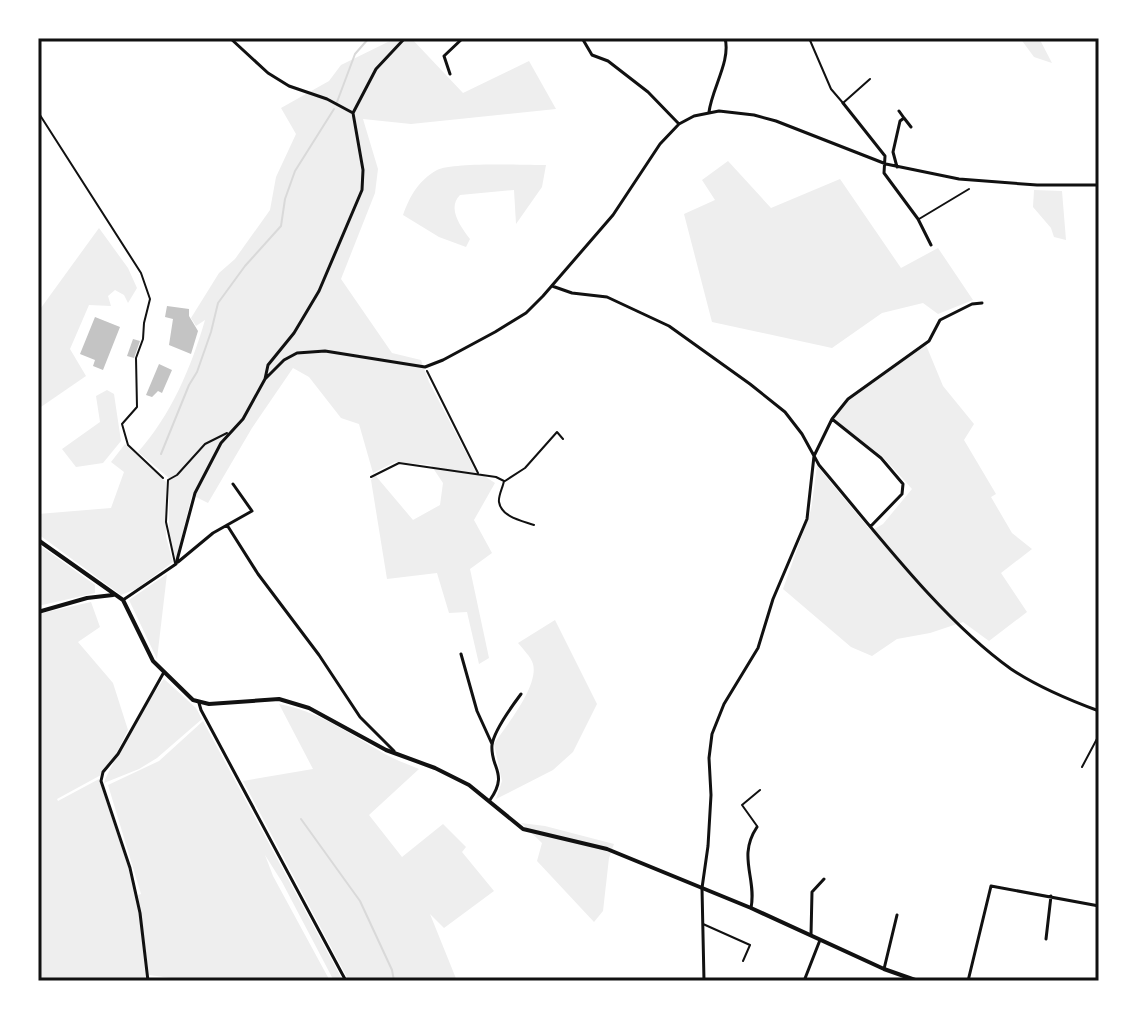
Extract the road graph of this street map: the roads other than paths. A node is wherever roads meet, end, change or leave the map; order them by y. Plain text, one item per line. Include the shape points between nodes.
1 (230, 38) edge
2 (405, 38) edge
3 (463, 38) edge
4 (582, 38) edge
5 (725, 38) edge
6 (809, 38) edge
7 (450, 74) dead end
8 (870, 79) dead end
9 (843, 103) junction
10 (899, 111) dead end
11 (709, 112) junction
12 (353, 113) junction
13 (904, 118) junction
14 (679, 124) junction
15 (911, 127) dead end
16 (886, 164) junction
17 (897, 167) junction
18 (1099, 185) edge
19 (969, 189) dead end
20 (918, 219) junction
21 (931, 245) dead end
22 (552, 286) junction
23 (982, 303) dead end
24 (265, 379) junction
25 (832, 419) junction
26 (228, 433) junction
27 (814, 456) junction
28 (233, 484) dead end
29 (227, 525) junction
30 (871, 526) junction
31 (38, 540) edge
32 (176, 564) junction
33 (116, 595) junction
34 (123, 600) junction
35 (38, 612) edge
36 (461, 654) dead end
37 (164, 672) junction
38 (521, 694) dead end
39 (199, 703) junction
40 (1099, 711) edge
41 (1099, 735) edge
42 (492, 744) junction
43 (396, 754) junction
44 (1082, 767) dead end
45 (760, 790) dead end
46 (490, 800) junction
47 (757, 827) joint
48 (824, 879) dead end
49 (702, 888) junction
50 (1051, 896) junction
51 (1099, 906) edge
52 (751, 908) junction
53 (897, 915) dead end
54 (702, 924) junction
55 (811, 935) junction
56 (1046, 939) dead end
57 (820, 940) junction
58 (743, 961) dead end
59 (884, 969) junction
60 (148, 981) edge
61 (346, 981) edge
62 (704, 981) edge
63 (804, 981) edge
64 (918, 981) edge
65 (966, 981) edge

1 - 12 street via 289,86
2 - 12 street via 376,69
3 - 7 street via 444,56
4 - 14 street via 592,55 648,92
5 - 11 street via 727,48
6 - 9 lane via 831,89
8 - 9 lane
9 - 16 street
10 - 13 street
11 - 14 street
11 - 16 street via 776,121
12 - 24 street via 362,190 319,291 268,365
13 - 15 street
13 - 17 street via 893,152
14 - 22 street via 653,152 613,215
16 - 17 street
16 - 20 street via 884,173
17 - 18 street via 976,181
19 - 20 lane
20 - 21 street
22 - 24 street via 526,313 425,367 312,351 284,360
22 - 27 street via 607,297 669,326 785,412
23 - 25 street via 940,320 929,341 848,399
24 - 26 street via 243,419
25 - 27 street
25 - 30 street via 881,458 903,484 902,494
26 - 32 street via 195,493
26 - 32 lane via 205,444 168,480 166,522
27 - 30 street
27 - 49 street via 807,519 758,648 712,734
28 - 29 street via 252,511
29 - 32 street
29 - 43 street via 360,717
30 - 40 street via 992,653 1035,683
31 - 33 street
32 - 34 street
33 - 34 street
33 - 35 street
34 - 37 street via 147,651
36 - 42 street
37 - 39 street
37 - 60 street via 101,781 130,868
38 - 42 street
39 - 43 street via 286,700 318,711
39 - 61 street
41 - 44 lane
42 - 46 street via 499,780
43 - 46 street via 453,776
45 - 47 lane via 742,805
46 - 49 street via 523,829 607,849
47 - 52 street via 747,848
48 - 55 street via 812,892
49 - 52 street
49 - 54 street
50 - 51 street
50 - 56 street
50 - 65 street via 991,886
52 - 55 street
53 - 59 street
54 - 58 lane via 750,945
54 - 62 street
55 - 57 street
57 - 59 street
57 - 63 street
59 - 64 street

